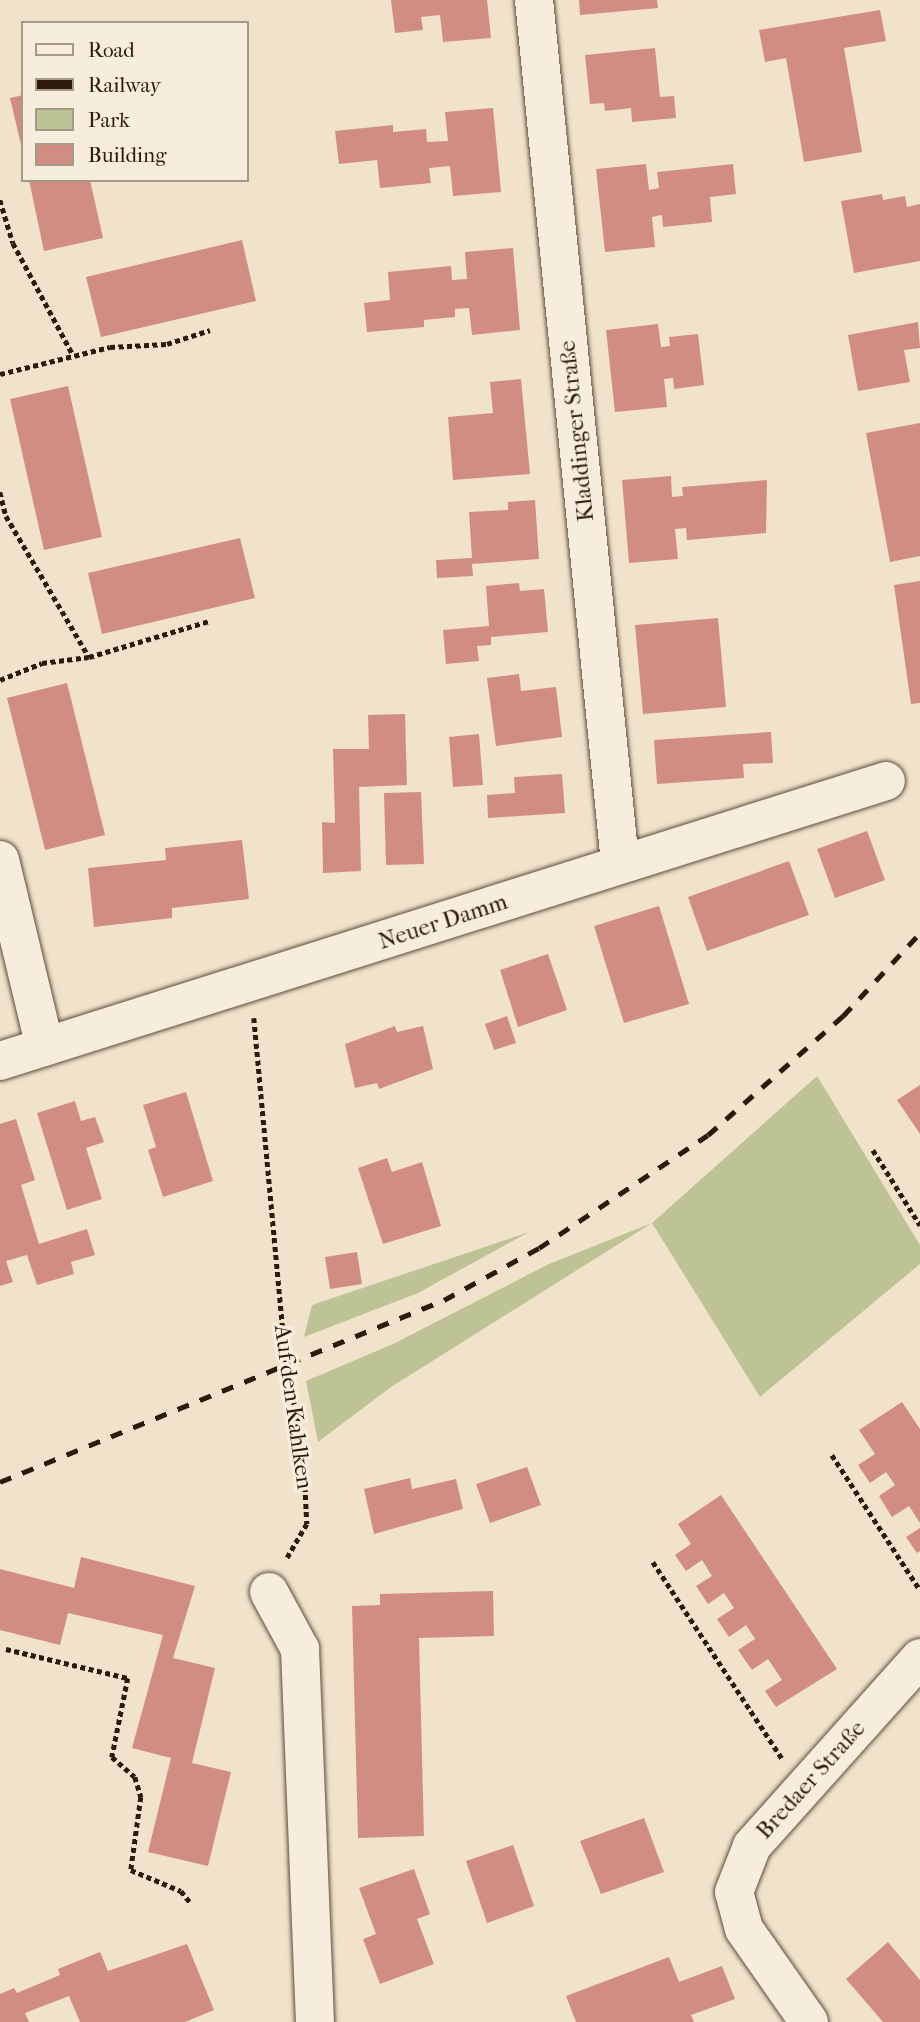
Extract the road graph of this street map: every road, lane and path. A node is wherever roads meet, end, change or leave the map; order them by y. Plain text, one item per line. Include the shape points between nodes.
1 (534, 0) edge
2 (0, 201) edge
3 (210, 330) dead end
4 (73, 355) junction
5 (0, 374) edge
6 (0, 492) edge
7 (209, 621) dead end
8 (89, 657) junction
9 (0, 680) edge
10 (886, 781) dead end
11 (0, 860) edge
12 (620, 863) junction
13 (251, 985) junction
14 (45, 1047) junction
15 (0, 1061) edge
16 (873, 1150) dead end
17 (920, 1224) edge
18 (832, 1455) dead end
19 (653, 1562) dead end
20 (920, 1590) edge
21 (269, 1592) joint
22 (6, 1649) dead end
23 (920, 1658) edge
24 (805, 1783) junction
25 (190, 1902) dead end
26 (315, 2022) edge
27 (809, 2022) edge

1 - 12 street, Kladdinger Straße
2 - 4 path via 13,243
3 - 4 path via 167,344
4 - 5 path
6 - 8 path via 6,516
7 - 8 path
8 - 9 path via 42,663
10 - 12 street, Neuer Damm
11 - 14 street
12 - 13 street, Neuer Damm
13 - 14 street, Neuer Damm
13 - 21 path, Auf den Kahlken via 286,1366 303,1444 307,1524
14 - 15 street, Neuer Damm
16 - 17 path
18 - 20 path
19 - 24 path via 780,1756
21 - 26 street via 300,1649
22 - 25 path via 128,1678 112,1757 135,1777 141,1797 131,1870 181,1891
23 - 24 street, Bredaer Straße
24 - 27 street, Bredaer Straße via 752,1846 734,1892 744,1929

